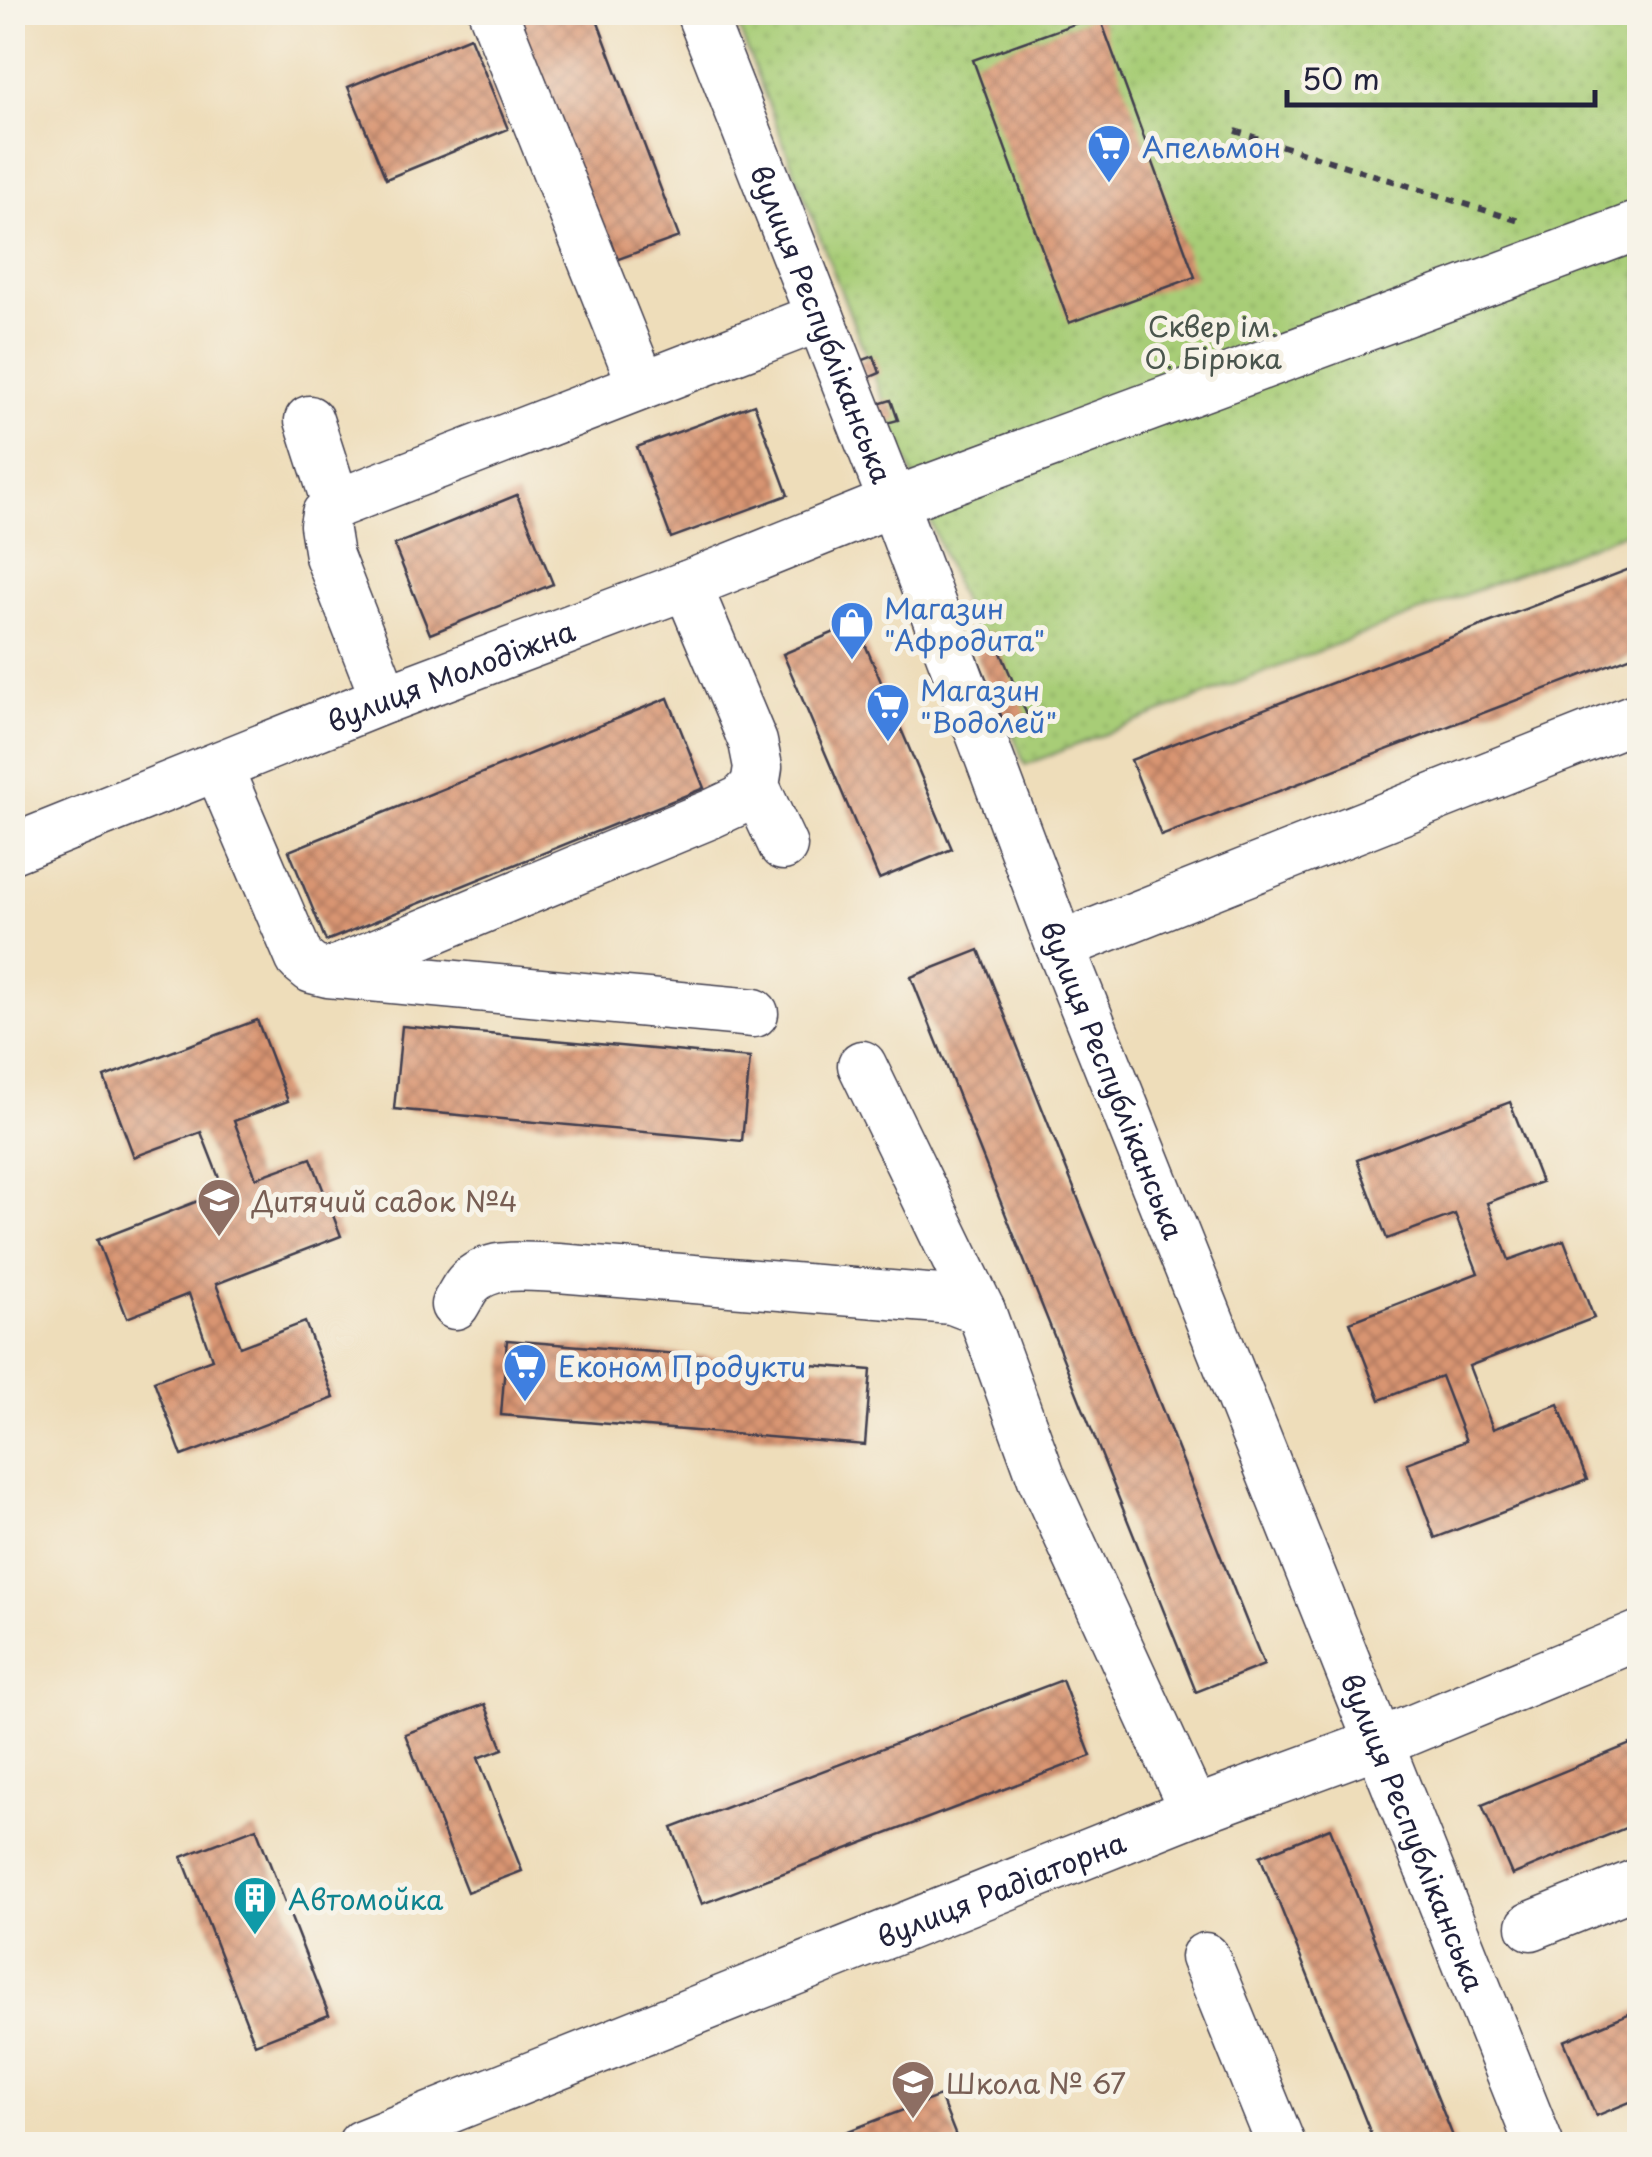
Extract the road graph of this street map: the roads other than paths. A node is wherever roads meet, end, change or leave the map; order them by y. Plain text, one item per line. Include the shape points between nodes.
1 (493, 12) edge
2 (700, 12) edge
3 (1640, 225) edge
4 (820, 317) junction
5 (642, 386) junction
6 (309, 420) dead end
7 (893, 502) junction
8 (336, 504) junction
9 (688, 585) junction
10 (385, 699) junction
11 (1640, 716) edge
12 (218, 767) junction
13 (756, 786) junction
14 (782, 846) dead end
15 (12, 849) edge
16 (1060, 946) junction
17 (328, 974) junction
18 (754, 1013) dead end
19 (862, 1065) dead end
20 (455, 1306) dead end
21 (980, 1311) junction
22 (1640, 1635) edge
23 (1379, 1743) junction
24 (1194, 1811) junction
25 (1640, 1882) edge
26 (1531, 1926) dead end
27 (1205, 1957) dead end
28 (362, 2144) edge
29 (1281, 2144) edge
30 (1539, 2144) edge

1 - 5 street
2 - 4 street, вулиця Республіканська
3 - 7 street, вулиця Молодіжна
4 - 5 street
4 - 7 street, вулиця Республіканська
5 - 8 street
6 - 8 street
7 - 9 street, вулиця Молодіжна
7 - 16 street, вулиця Республіканська
8 - 10 street via 324,525 329,556
9 - 10 street, вулиця Молодіжна
9 - 13 street via 753,742
10 - 12 street, вулиця Молодіжна
11 - 16 street
12 - 15 street, вулиця Молодіжна
12 - 17 street via 300,959
13 - 14 street
13 - 17 street via 711,814
16 - 23 street, вулиця Республіканська
17 - 18 street
19 - 21 street
20 - 21 street via 470,1282 492,1268 517,1267 952,1300
21 - 24 street via 1042,1479
22 - 23 street, вулиця Радіаторна
23 - 24 street, вулиця Радіаторна
23 - 30 street, вулиця Республіканська
24 - 28 street, вулиця Радіаторна
25 - 26 street
27 - 29 street

